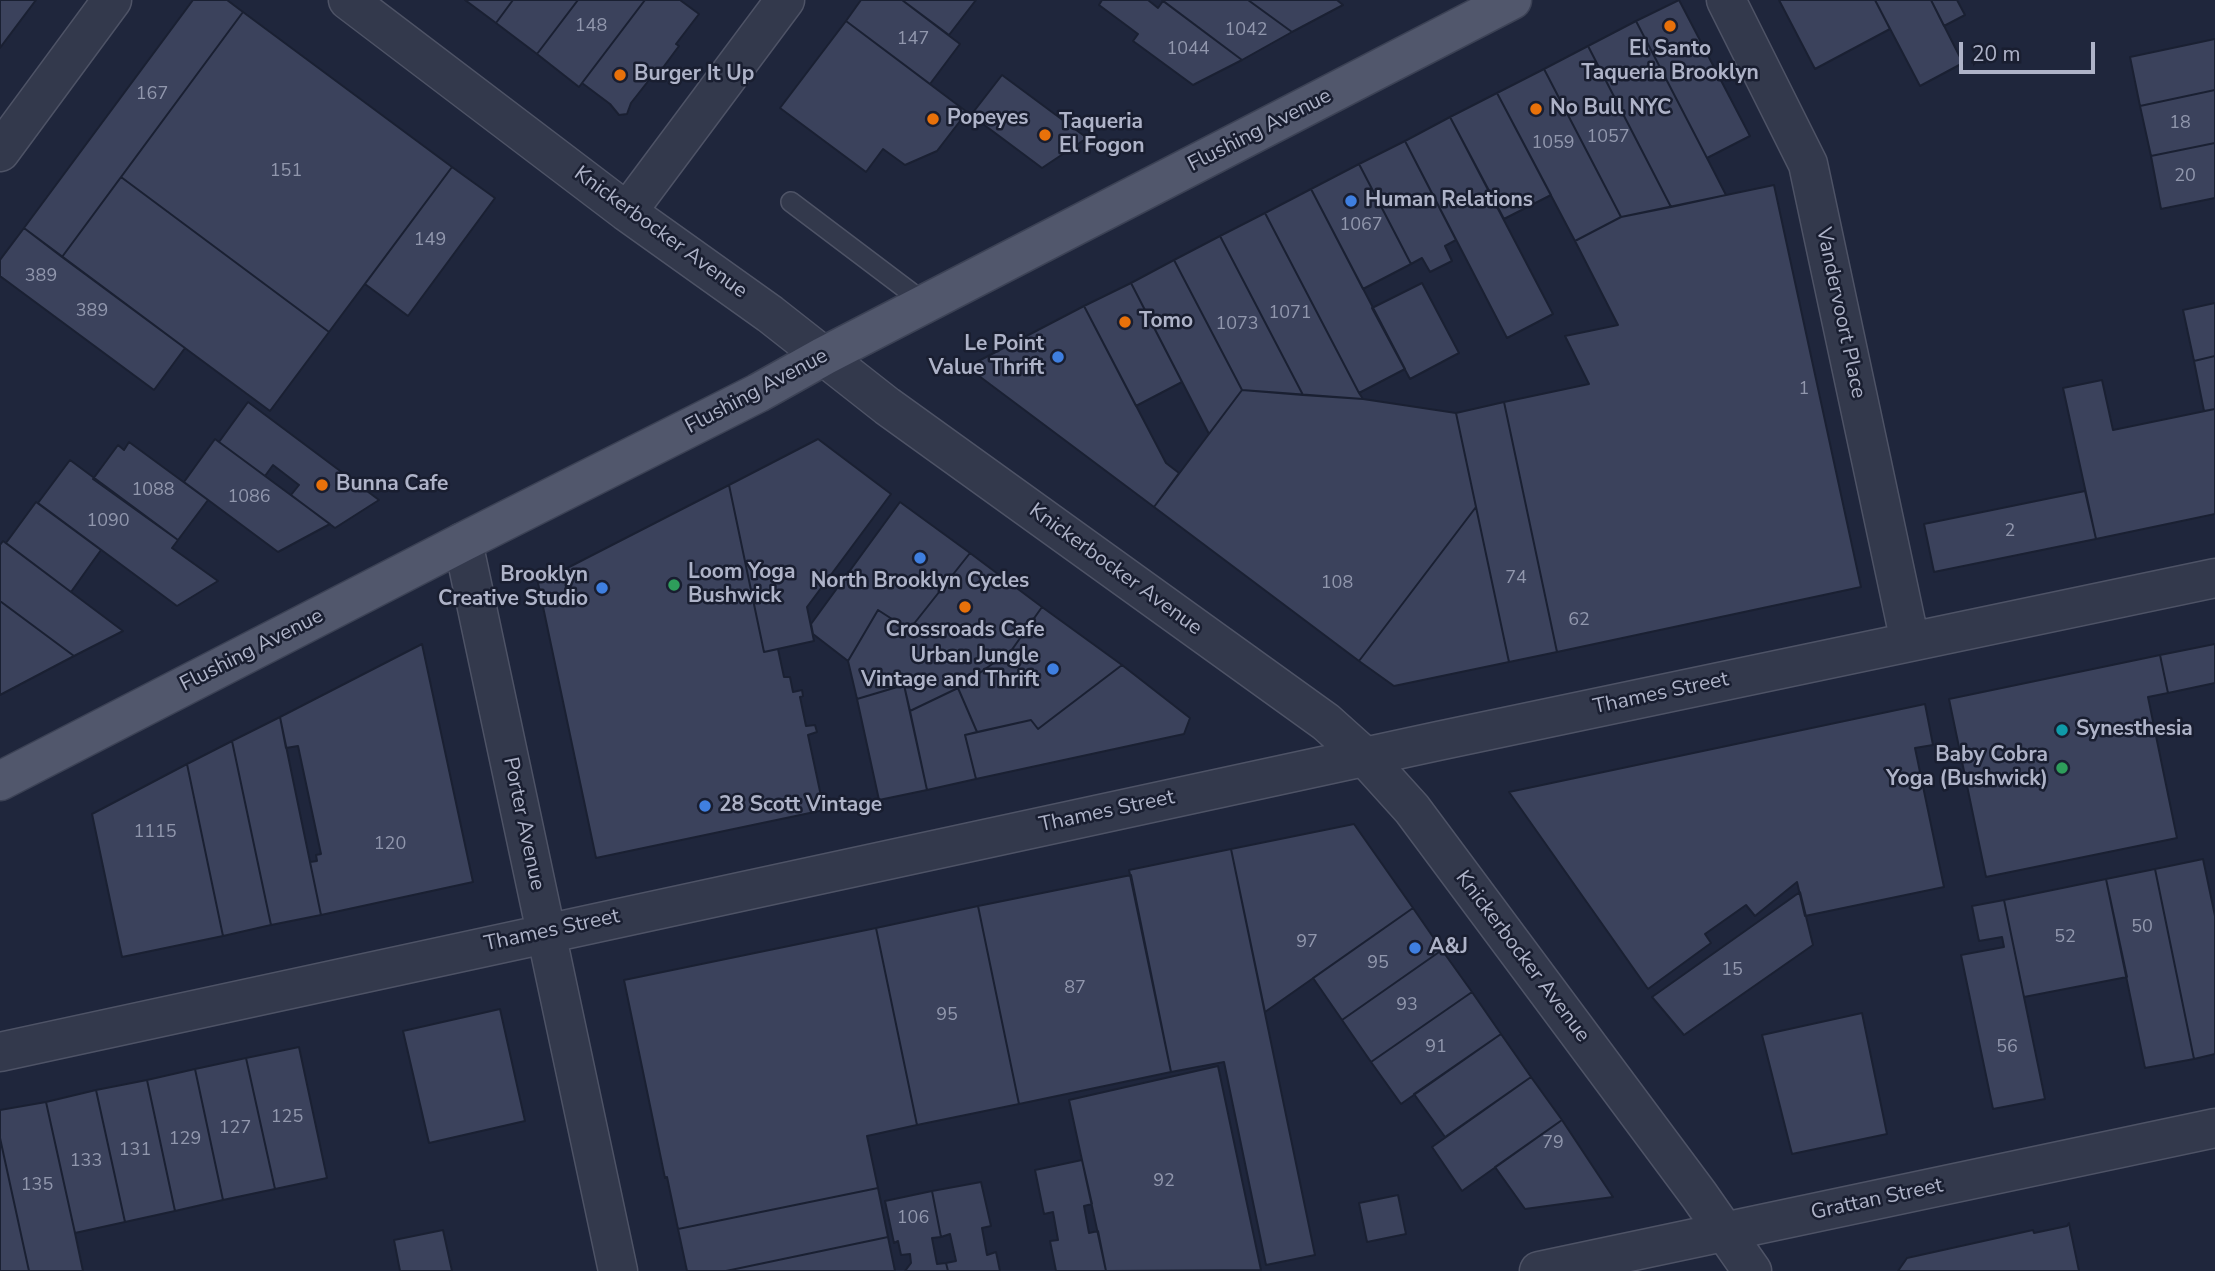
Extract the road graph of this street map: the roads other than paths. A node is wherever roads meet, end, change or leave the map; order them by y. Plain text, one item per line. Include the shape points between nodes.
1 (112, 0) edge
2 (348, 0) edge
3 (785, 0) edge
4 (1512, 0) edge
5 (1726, 0) edge
6 (0, 152) edge
7 (791, 202) dead end
8 (627, 212) junction
9 (926, 304) junction
10 (824, 356) junction
11 (463, 542) junction
12 (2215, 578) edge
13 (1910, 642) junction
14 (1365, 757) junction
15 (0, 781) edge
16 (546, 932) junction
17 (0, 1052) edge
18 (2215, 1128) edge
19 (1725, 1232) junction
20 (618, 1271) edge
21 (1539, 1271) edge
22 (1752, 1271) edge

1 - 6 street
2 - 8 street, Knickerbocker Avenue
3 - 8 street
4 - 9 main road, Flushing Avenue
5 - 13 street, Vandervoort Place via 1808,164
7 - 9 lane
8 - 10 street, Knickerbocker Avenue
9 - 10 main road, Flushing Avenue
10 - 11 main road, Flushing Avenue
10 - 14 street, Knickerbocker Avenue via 1326,722
11 - 15 main road, Flushing Avenue
11 - 16 street, Porter Avenue
12 - 13 street, Thames Street
13 - 14 street, Thames Street
14 - 16 street, Thames Street
14 - 19 street, Knickerbocker Avenue via 1412,808
16 - 17 street, Thames Street
16 - 20 street, Porter Avenue
18 - 19 street, Grattan Street
19 - 21 street, Grattan Street
19 - 22 street, Knickerbocker Avenue

